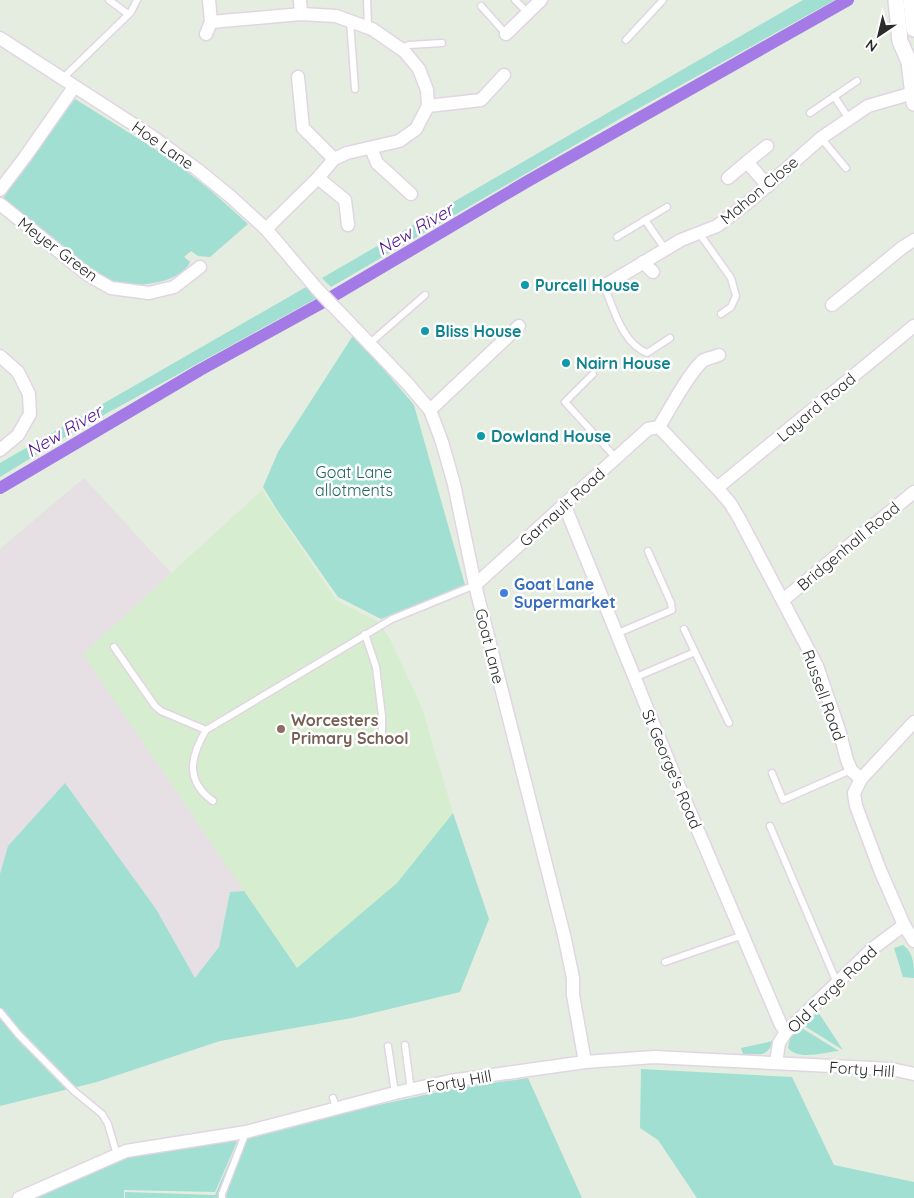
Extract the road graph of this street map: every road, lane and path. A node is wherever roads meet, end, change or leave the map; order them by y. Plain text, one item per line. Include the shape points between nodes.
1 (109, 0) edge
2 (137, 0) edge
3 (209, 0) edge
4 (300, 0) edge
5 (368, 0) edge
6 (515, 0) edge
7 (541, 0) edge
8 (662, 0) edge
9 (896, 0) edge
10 (911, 0) edge
11 (481, 6) dead end
12 (528, 13) junction
13 (128, 14) junction
14 (301, 14) junction
15 (350, 21) junction
16 (368, 27) junction
17 (914, 29) edge
18 (506, 34) joint
19 (0, 38) edge
20 (626, 40) dead end
21 (442, 42) dead end
22 (914, 44) edge
23 (400, 48) junction
24 (909, 62) junction
25 (504, 75) dead end
26 (298, 77) dead end
27 (62, 79) junction
28 (857, 81) dead end
29 (74, 87) junction
30 (354, 90) dead end
31 (834, 96) junction
32 (913, 98) edge
33 (428, 106) junction
34 (810, 113) dead end
35 (849, 119) junction
36 (821, 138) junction
37 (767, 146) dead end
38 (371, 148) junction
39 (334, 159) junction
40 (748, 162) junction
41 (846, 168) dead end
42 (318, 178) junction
43 (728, 178) dead end
44 (768, 186) junction
45 (0, 190) edge
46 (411, 194) dead end
47 (0, 204) edge
48 (666, 207) dead end
49 (645, 220) junction
50 (348, 225) dead end
51 (266, 229) junction
52 (699, 233) junction
53 (617, 238) dead end
54 (914, 240) edge
55 (665, 249) junction
56 (644, 262) junction
57 (200, 267) dead end
58 (653, 272) dead end
59 (307, 276) joint
60 (604, 286) joint
61 (425, 295) dead end
62 (832, 305) dead end
63 (721, 314) dead end
64 (519, 326) dead end
65 (914, 326) edge
66 (670, 338) dead end
67 (370, 344) junction
68 (720, 355) dead end
69 (0, 356) edge
70 (593, 374) dead end
71 (430, 410) junction
72 (654, 428) junction
73 (0, 450) edge
74 (616, 458) junction
75 (717, 488) junction
76 (914, 492) edge
77 (564, 504) junction
78 (648, 550) dead end
79 (475, 585) junction
80 (783, 600) junction
81 (684, 629) dead end
82 (365, 634) junction
83 (616, 634) junction
84 (114, 647) dead end
85 (695, 652) junction
86 (634, 678) junction
87 (914, 722) edge
88 (729, 723) dead end
89 (206, 730) junction
90 (382, 737) dead end
91 (772, 773) dead end
92 (856, 775) junction
93 (213, 801) dead end
94 (770, 826) dead end
95 (904, 925) junction
96 (743, 935) junction
97 (914, 941) edge
98 (665, 962) dead end
99 (837, 983) junction
100 (0, 1012) edge
101 (786, 1032) junction
102 (405, 1045) dead end
103 (388, 1046) dead end
104 (585, 1062) junction
105 (776, 1063) junction
106 (914, 1074) edge
107 (410, 1091) junction
108 (395, 1093) junction
109 (246, 1132) junction
110 (117, 1156) junction
111 (220, 1197) edge
112 (19, 1198) edge

1 - 13 lane
2 - 13 lane
3 - 14 street via 208,28
4 - 14 street
5 - 16 lane
6 - 12 lane
7 - 12 street
8 - 20 lane
9 - 24 street via 900,41
10 - 17 street
11 - 18 lane
12 - 18 street
13 - 27 lane
14 - 15 street via 336,16
15 - 16 street
15 - 30 lane
16 - 23 street
19 - 27 street, Hoe Lane
21 - 23 lane
22 - 24 street
23 - 33 street via 419,70 427,90
24 - 32 street
25 - 33 street via 481,100
26 - 39 street via 303,128
27 - 29 street, Hoe Lane
28 - 31 lane
29 - 45 street
29 - 51 street, Hoe Lane via 198,170
31 - 34 lane
31 - 35 lane
32 - 35 street, Mahon Close via 868,106
33 - 38 street via 416,129 400,141
35 - 36 street, Mahon Close
36 - 41 lane
36 - 44 street, Mahon Close
37 - 40 street
38 - 39 street
38 - 46 street via 377,163
39 - 42 street
40 - 43 street
40 - 44 street
42 - 50 street via 345,200
42 - 51 street
44 - 52 street, Mahon Close via 718,226
47 - 57 street, Meyer Green via 88,276 111,288 149,293 166,289 174,287
48 - 49 lane
49 - 53 lane
49 - 55 lane
51 - 59 street, Hoe Lane
52 - 55 street, Mahon Close
52 - 63 lane via 731,278 736,296
54 - 62 street
55 - 56 street, Mahon Close
56 - 58 street
56 - 60 street, Mahon Close
59 - 67 street, Goat Lane
60 - 66 lane via 624,333 638,350 646,353
61 - 67 lane
64 - 71 street
65 - 75 street, Layard Road
67 - 71 street, Goat Lane
68 - 72 street, Garnault Road via 704,360
69 - 73 street via 18,372 29,394 30,414 18,435
70 - 74 lane via 565,402
71 - 79 street, Goat Lane via 454,484
72 - 74 street, Garnault Road
72 - 75 street, Russell Road
74 - 77 street, Garnault Road
75 - 80 street, Russell Road via 739,518
76 - 80 street, Bridgenhall Road
77 - 79 street, Garnault Road
77 - 83 street, St George's Road
78 - 83 lane via 672,610
79 - 82 lane
79 - 104 street, Goat Lane via 564,935
80 - 92 street, Russell Road via 817,666
81 - 85 lane
82 - 89 lane
82 - 90 lane via 376,667
83 - 86 street, St George's Road
84 - 89 lane via 155,706
85 - 86 lane
85 - 88 lane
86 - 96 street, St George's Road
87 - 92 street
89 - 93 lane via 192,771 202,793
91 - 92 lane via 783,800
92 - 95 street via 856,806
94 - 99 lane
95 - 97 street
95 - 99 street, Old Forge Road via 872,949
96 - 98 lane
96 - 101 street, St George's Road
99 - 101 street, Old Forge Road
100 - 110 lane via 67,1084 102,1114
101 - 105 street, Old Forge Road via 779,1043
102 - 107 lane
103 - 108 lane
104 - 105 street, Forty Hill via 654,1058
104 - 107 street, Forty Hill via 450,1081
105 - 106 street, Forty Hill via 891,1069
107 - 108 street, Forty Hill
108 - 109 street, Forty Hill via 335,1103
109 - 110 street, Forty Hill via 126,1151
109 - 111 lane
110 - 112 street, Forty Hill

